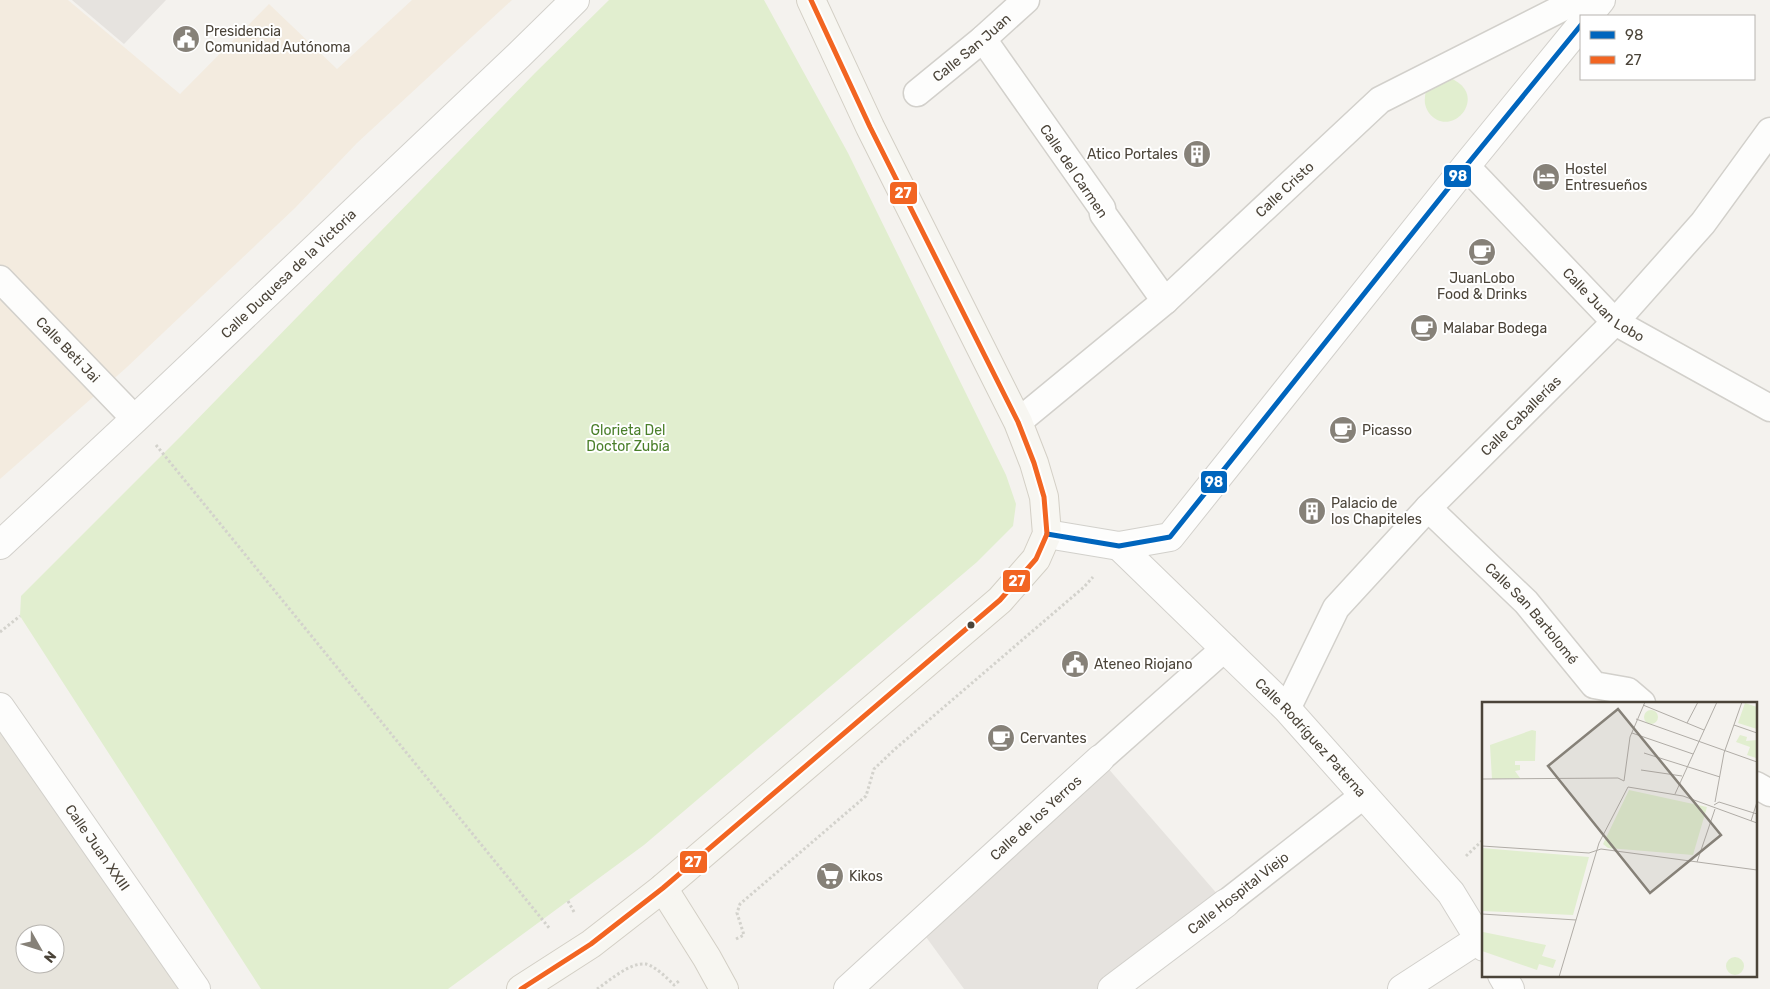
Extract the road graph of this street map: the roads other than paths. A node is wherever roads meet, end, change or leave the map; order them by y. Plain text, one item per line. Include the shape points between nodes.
1 (575, 0) edge
2 (811, 0) edge
3 (1026, 0) edge
4 (1578, 0) edge
5 (1602, 0) edge
6 (1589, 15) edge
7 (1580, 26) edge
8 (983, 39) junction
9 (917, 93) dead end
10 (1770, 131) edge
11 (1466, 166) junction
12 (0, 279) edge
13 (1165, 301) junction
14 (1614, 322) junction
15 (1770, 408) edge
16 (135, 419) junction
17 (1018, 422) junction
18 (1428, 508) junction
19 (1047, 534) junction
20 (0, 544) edge
21 (1119, 546) junction
22 (1225, 648) junction
23 (1641, 702) edge
24 (0, 707) edge
25 (1287, 709) junction
26 (1100, 759) joint
27 (1758, 786) edge
28 (1770, 792) edge
29 (1364, 795) junction
30 (663, 888) junction
31 (1226, 903) joint
32 (1481, 943) edge
33 (1503, 976) edge
34 (196, 989) edge
35 (521, 989) edge
36 (724, 989) edge
37 (848, 989) edge
38 (1112, 989) edge
39 (1402, 989) edge
40 (1510, 989) edge

1 - 16 street, Calle Duquesa de la Victoria
2 - 17 main road
3 - 8 street, Calle San Juan
4 - 13 street, Calle Cristo via 1380,100
5 - 6 street
7 - 11 street
8 - 9 street, Calle San Juan
8 - 13 street, Calle del Carmen
10 - 14 street, Calle Caballerías via 1703,223
11 - 14 street, Calle Juan Lobo
11 - 21 street via 1170,537
12 - 16 street, Calle Beti Jai
13 - 17 street, Calle Cristo
14 - 15 street, Calle Juan Lobo
14 - 18 street, Calle Caballerías
16 - 20 street, Calle Duquesa de la Victoria
17 - 19 main road via 1044,497
18 - 23 street, Calle San Bartolomé via 1526,602 1594,685 1628,691
18 - 25 street, Calle Caballerías via 1333,612
19 - 21 street
19 - 30 main road via 1036,559 1000,600
21 - 22 street, Calle Rodríguez Paterna
22 - 25 street, Calle Rodríguez Paterna
22 - 26 street, Calle de los Yerros
24 - 34 street, Calle Juan XXIII
25 - 29 street, Calle Rodríguez Paterna
26 - 37 street, Calle de los Yerros
27 - 28 street
29 - 31 street, Calle Hospital Viejo
29 - 32 street, Calle Rodríguez Paterna via 1451,893
30 - 35 main road via 591,944
30 - 36 main road
31 - 38 street, Calle Hospital Viejo
32 - 39 street
33 - 40 street

